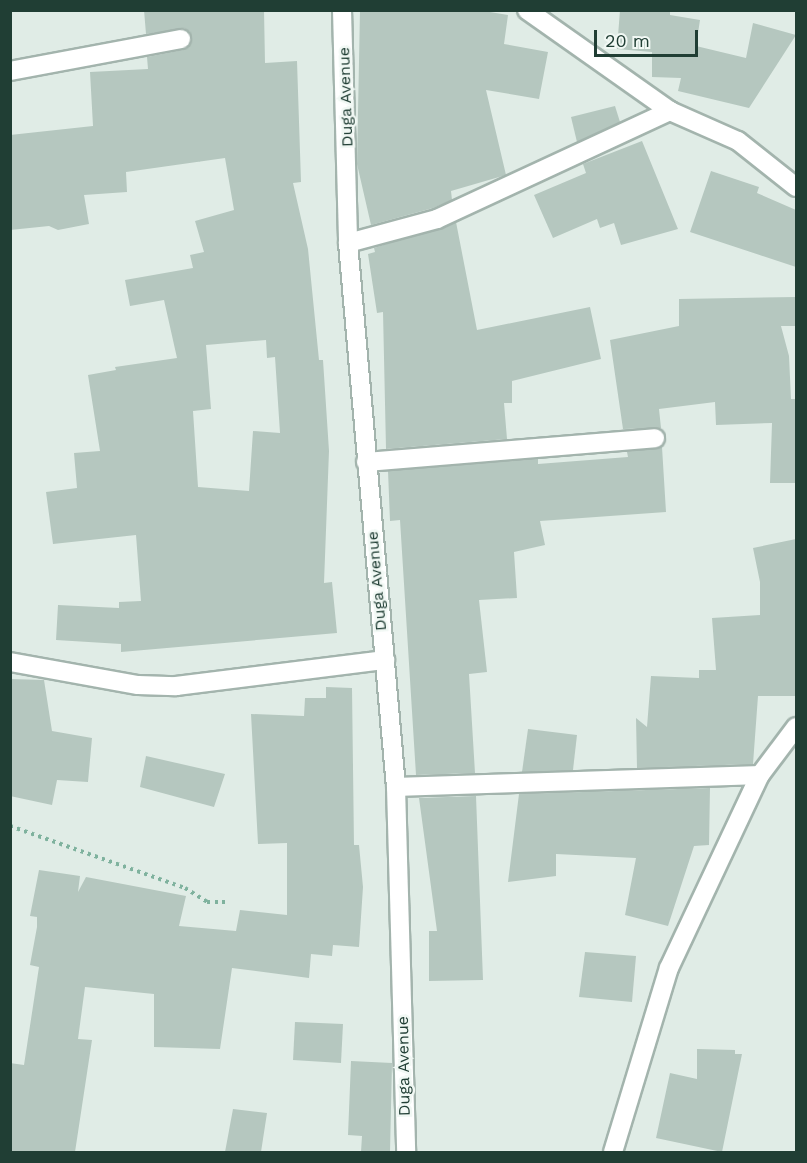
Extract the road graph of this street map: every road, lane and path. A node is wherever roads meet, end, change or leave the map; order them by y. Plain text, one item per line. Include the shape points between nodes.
1 (342, 10) edge
2 (527, 10) edge
3 (181, 39) dead end
4 (10, 71) edge
5 (670, 111) junction
6 (796, 188) edge
7 (348, 243) junction
8 (655, 438) dead end
9 (366, 462) junction
10 (385, 660) junction
11 (10, 662) edge
12 (796, 727) edge
13 (760, 775) junction
14 (396, 788) junction
15 (10, 826) edge
16 (226, 902) dead end
17 (406, 1152) edge
18 (613, 1152) edge

1 - 7 street, Duga Avenue
2 - 5 street
3 - 4 street
5 - 6 street via 738,141
5 - 7 street via 437,219
7 - 9 street, Duga Avenue
8 - 9 street
9 - 10 street, Duga Avenue
10 - 11 street via 176,686 138,686
10 - 14 street, Duga Avenue
12 - 13 street
13 - 14 street
13 - 18 street via 669,968
14 - 17 street, Duga Avenue
15 - 16 path via 185,888 207,902

